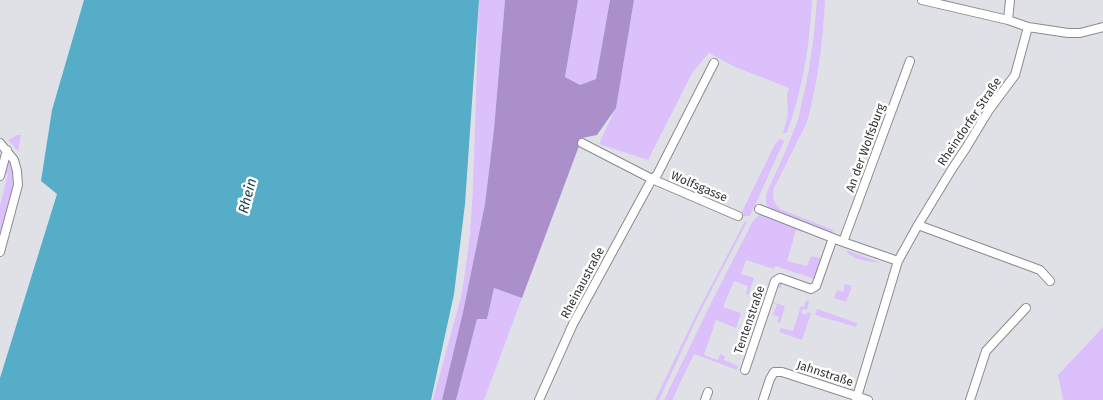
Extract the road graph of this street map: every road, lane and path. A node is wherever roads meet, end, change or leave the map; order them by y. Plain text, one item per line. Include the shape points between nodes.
1 (922, 0) edge
2 (1010, 0) edge
3 (1008, 20) junction
4 (1028, 27) junction
5 (1103, 27) edge
6 (910, 62) dead end
7 (714, 63) dead end
8 (0, 143) edge
9 (582, 143) dead end
10 (7, 150) junction
11 (0, 176) edge
12 (652, 179) junction
13 (759, 209) dead end
14 (738, 216) dead end
15 (918, 225) junction
16 (833, 238) junction
17 (843, 242) junction
18 (0, 252) edge
19 (898, 261) junction
20 (1050, 281) dead end
21 (1026, 308) dead end
22 (745, 370) dead end
23 (857, 398) edge
24 (539, 400) edge
25 (763, 400) edge
26 (868, 400) edge
27 (970, 400) edge

1 - 3 street
2 - 3 street
3 - 4 street
4 - 5 street via 1080,33
4 - 15 street, Rheindorfer Straße via 1015,75 989,110
6 - 17 street, An der Wolfsburg
7 - 12 street, Rheinaustraße via 657,175
8 - 10 street
9 - 12 street
10 - 11 street
10 - 18 street via 14,160 18,185
12 - 14 street, Wolfsgasse
12 - 24 street, Rheinaustraße via 573,324
13 - 16 street
15 - 19 street, Rheindorfer Straße
15 - 20 street via 1040,270
16 - 17 street
16 - 22 street, Tentenstraße via 816,286 811,289 780,278 775,281
17 - 19 street
19 - 23 street, Rheindorfer Straße
21 - 27 street via 986,351
23 - 25 street, Jahnstraße via 774,372
23 - 26 street, Jahnstraße

